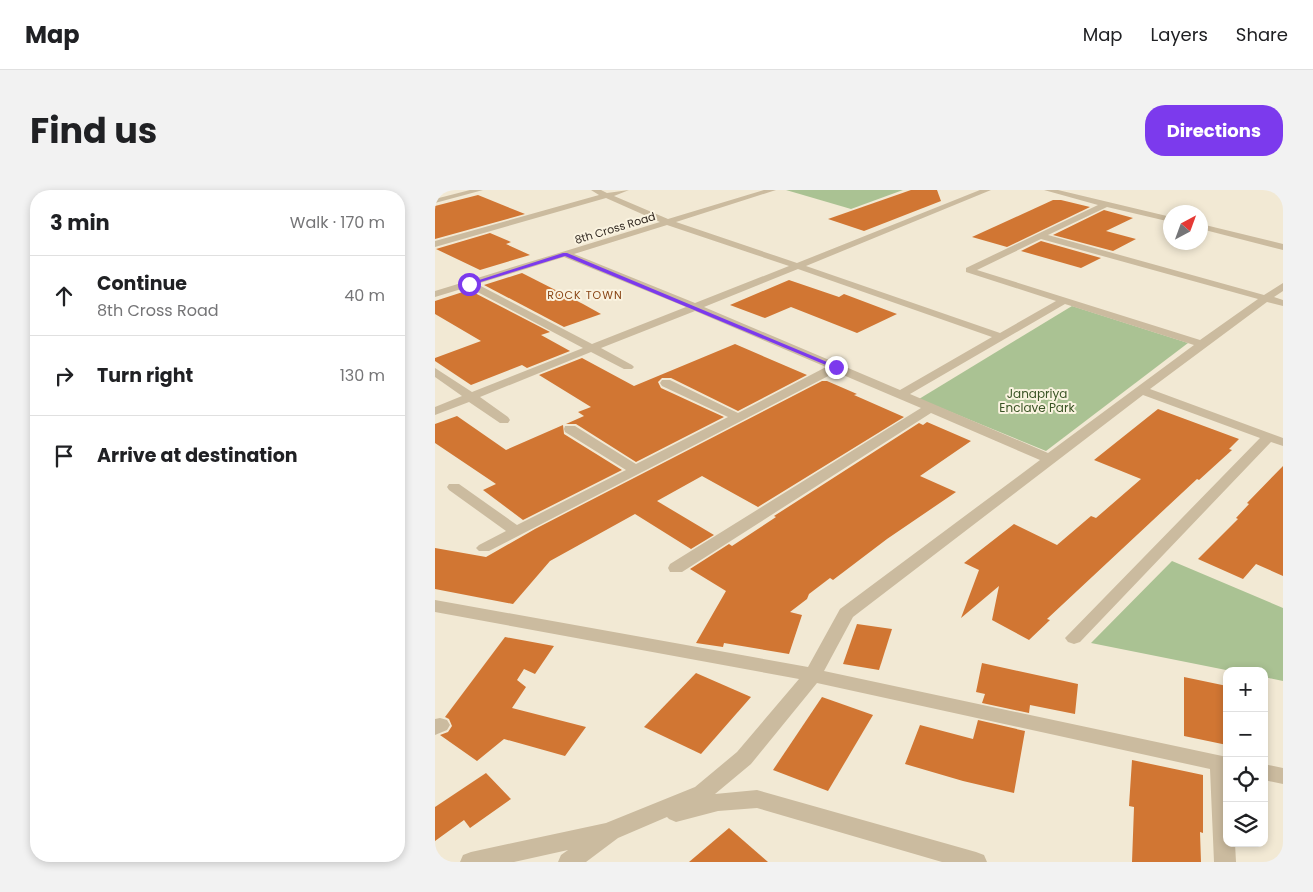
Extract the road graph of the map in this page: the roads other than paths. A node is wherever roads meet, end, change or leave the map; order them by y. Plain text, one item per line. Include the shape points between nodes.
1 (479, 190) edge
2 (595, 190) edge
3 (625, 190) edge
4 (772, 190) edge
5 (987, 190) edge
6 (1048, 190) edge
7 (608, 195) junction
8 (435, 201) edge
9 (1106, 204) junction
10 (1163, 218) edge
11 (669, 223) junction
12 (1208, 229) edge
13 (1039, 236) junction
14 (435, 244) edge
15 (1283, 247) edge
16 (565, 254) junction
17 (798, 266) junction
18 (469, 284) junction
19 (1283, 286) edge
20 (435, 294) edge
21 (1267, 298) junction
22 (1065, 300) junction
23 (1283, 303) edge
24 (693, 306) junction
25 (1001, 337) junction
26 (1202, 344) junction
27 (592, 348) junction
28 (628, 367) dead end
29 (836, 367) junction
30 (435, 372) edge
31 (665, 383) dead end
32 (1141, 390) junction
33 (899, 395) junction
34 (471, 396) junction
35 (930, 408) junction
36 (435, 411) edge
37 (737, 417) junction
38 (504, 420) dead end
39 (570, 429) dead end
40 (1276, 439) edge
41 (1050, 459) junction
42 (636, 470) junction
43 (454, 487) dead end
44 (517, 531) junction
45 (484, 548) dead end
46 (676, 568) dead end
47 (435, 606) edge
48 (1074, 638) dead end
49 (813, 675) junction
50 (1223, 764) edge
51 (1268, 773) edge
52 (1283, 776) edge
53 (1224, 802) edge
54 (610, 831) junction
55 (471, 862) edge
56 (569, 862) edge
57 (974, 862) edge
58 (1225, 862) edge

1 - 8 street
2 - 7 street
3 - 7 street
4 - 11 street, 8th Cross Road
5 - 17 street
6 - 9 street
7 - 11 street
7 - 14 street
9 - 10 street
9 - 13 street
11 - 16 street, 8th Cross Road
11 - 17 street
12 - 15 street
13 - 21 street
13 - 22 street via 969,270
16 - 18 street, 8th Cross Road
16 - 24 street
17 - 24 street
17 - 25 street
18 - 20 street, 8th Cross Road
18 - 27 street
19 - 21 street
21 - 23 street
21 - 26 street
22 - 25 street
22 - 26 street
24 - 27 street
24 - 29 street
25 - 33 street
26 - 32 street
27 - 28 street
27 - 34 street
29 - 33 street
29 - 37 street
30 - 34 street
31 - 37 street
32 - 40 street
32 - 41 street
33 - 35 street
34 - 36 street
34 - 38 street
35 - 41 street
35 - 46 street
37 - 42 street
39 - 42 street
40 - 48 street
41 - 49 street via 846,613
42 - 44 street
43 - 44 street
44 - 45 street
47 - 49 street
49 - 50 street
49 - 54 street via 744,758 702,793
51 - 52 street
53 - 58 street
54 - 55 street
54 - 56 street
54 - 57 street via 718,802 757,799

